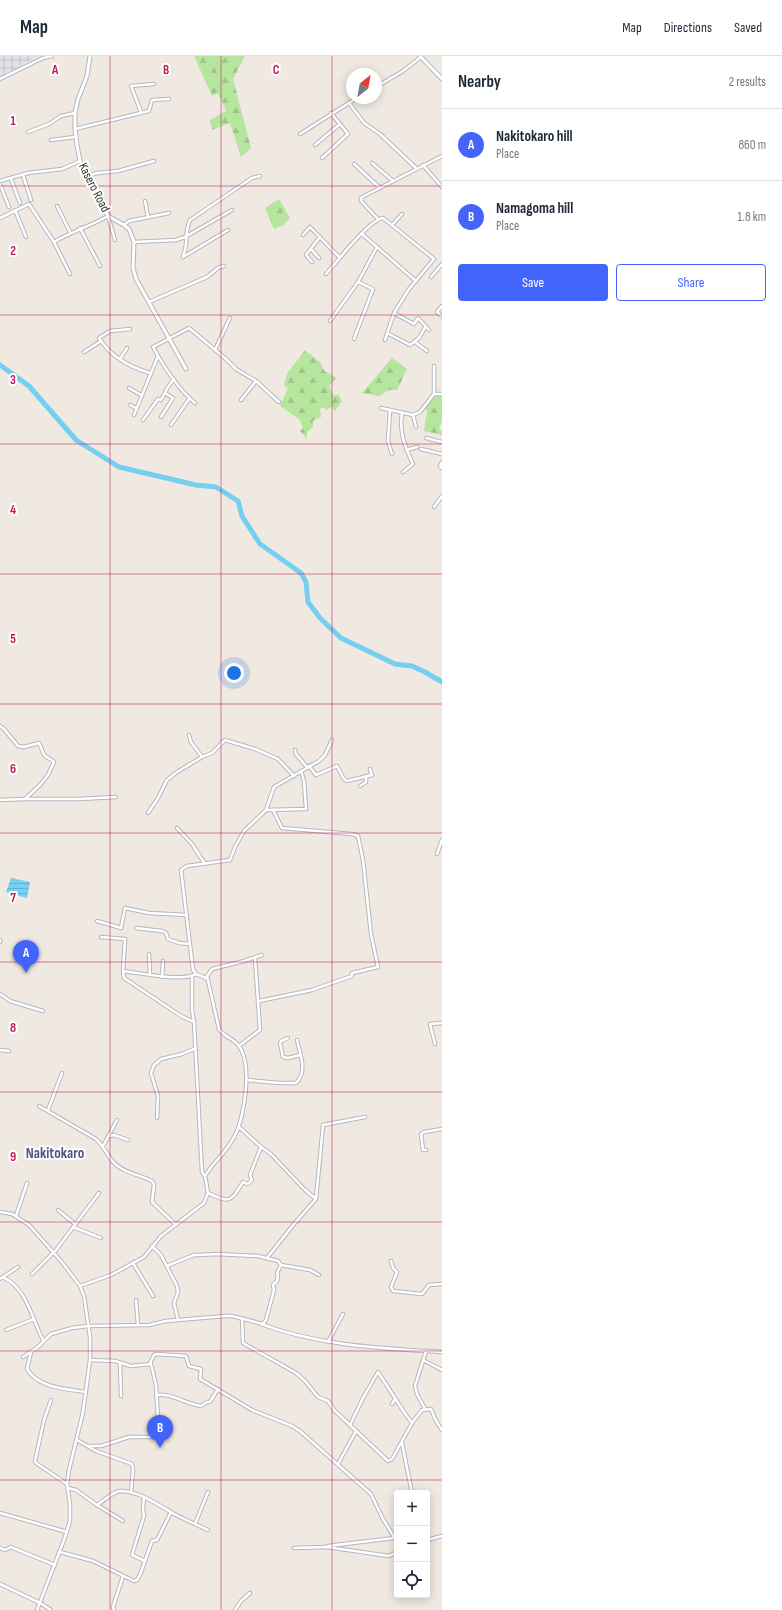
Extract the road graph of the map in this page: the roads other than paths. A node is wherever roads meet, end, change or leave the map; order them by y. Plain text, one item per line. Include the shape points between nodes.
1 (52, 56) edge
2 (90, 56) edge
3 (421, 57) edge
4 (0, 79) edge
5 (442, 79) edge
6 (382, 83) edge
7 (154, 84) dead end
8 (169, 99) dead end
9 (347, 104) edge
10 (350, 104) edge
11 (142, 112) junction
12 (75, 113) junction
13 (331, 113) junction
14 (340, 124) junction
15 (75, 129) junction
16 (28, 132) dead end
17 (300, 134) dead end
18 (75, 136) junction
19 (51, 140) dead end
20 (315, 145) dead end
21 (442, 156) edge
22 (322, 158) dead end
23 (80, 161) junction
24 (154, 161) dead end
25 (354, 164) dead end
26 (372, 164) dead end
27 (423, 165) junction
28 (416, 168) junction
29 (22, 175) junction
30 (88, 176) junction
31 (260, 176) dead end
32 (11, 178) junction
33 (0, 181) edge
34 (393, 181) junction
35 (0, 184) edge
36 (442, 187) edge
37 (380, 188) junction
38 (32, 200) dead end
39 (145, 201) dead end
40 (20, 203) dead end
41 (57, 206) dead end
42 (10, 207) dead end
43 (15, 210) junction
44 (232, 210) dead end
45 (169, 213) dead end
46 (402, 214) dead end
47 (108, 216) junction
48 (0, 218) edge
49 (148, 218) junction
50 (378, 219) junction
51 (124, 224) junction
52 (392, 225) junction
53 (80, 228) junction
54 (228, 230) dead end
55 (70, 232) junction
56 (362, 234) junction
57 (303, 235) dead end
58 (26, 237) dead end
59 (185, 238) junction
60 (320, 238) junction
61 (115, 240) dead end
62 (54, 242) junction
63 (134, 242) junction
64 (377, 248) junction
65 (310, 249) junction
66 (342, 256) junction
67 (319, 258) dead end
68 (312, 262) dead end
69 (442, 264) edge
70 (100, 266) dead end
71 (224, 266) dead end
72 (70, 274) dead end
73 (326, 274) dead end
74 (431, 277) dead end
75 (416, 281) junction
76 (358, 282) junction
77 (149, 302) junction
78 (442, 306) edge
79 (394, 313) junction
80 (442, 316) edge
81 (230, 318) dead end
82 (330, 321) dead end
83 (426, 326) junction
84 (130, 329) dead end
85 (429, 330) dead end
86 (387, 333) junction
87 (169, 338) junction
88 (354, 339) dead end
89 (385, 340) dead end
90 (101, 341) junction
91 (415, 342) junction
92 (127, 348) dead end
93 (215, 350) junction
94 (427, 351) dead end
95 (84, 352) dead end
96 (158, 356) junction
97 (120, 359) junction
98 (434, 366) dead end
99 (186, 369) dead end
100 (150, 373) junction
101 (174, 379) junction
102 (256, 382) junction
103 (129, 388) dead end
104 (164, 393) junction
105 (434, 394) junction
106 (442, 394) edge
107 (141, 395) junction
108 (189, 399) junction
109 (241, 400) dead end
110 (280, 402) dead end
111 (195, 404) dead end
112 (130, 405) dead end
113 (136, 408) junction
114 (381, 408) dead end
115 (390, 410) junction
116 (402, 412) junction
117 (134, 414) dead end
118 (413, 415) junction
119 (161, 417) dead end
120 (143, 420) dead end
121 (171, 425) dead end
122 (416, 427) dead end
123 (426, 438) dead end
124 (442, 442) edge
125 (417, 447) dead end
126 (421, 449) dead end
127 (406, 450) junction
128 (392, 454) dead end
129 (442, 454) edge
130 (442, 462) edge
131 (442, 468) edge
132 (403, 472) dead end
133 (442, 496) edge
134 (434, 507) dead end
135 (0, 726) edge
136 (189, 735) dead end
137 (332, 740) dead end
138 (295, 750) dead end
139 (202, 757) junction
140 (308, 767) junction
141 (370, 769) dead end
142 (301, 771) junction
143 (294, 776) junction
144 (366, 776) junction
145 (360, 786) dead end
146 (116, 797) dead end
147 (25, 799) junction
148 (0, 800) edge
149 (266, 810) junction
150 (273, 810) junction
151 (148, 813) dead end
152 (177, 828) dead end
153 (442, 840) edge
154 (437, 854) dead end
155 (205, 864) junction
156 (186, 915) junction
157 (97, 921) dead end
158 (136, 928) dead end
159 (101, 937) dead end
160 (190, 944) junction
161 (149, 954) dead end
162 (262, 955) dead end
163 (255, 958) junction
164 (164, 961) dead end
165 (123, 971) junction
166 (196, 974) junction
167 (150, 975) junction
168 (162, 976) junction
169 (192, 976) junction
170 (207, 978) junction
171 (0, 994) edge
172 (258, 1001) junction
173 (43, 1011) dead end
174 (194, 1022) junction
175 (442, 1024) edge
176 (288, 1038) dead end
177 (297, 1040) dead end
178 (435, 1044) dead end
179 (239, 1046) junction
180 (196, 1048) junction
181 (0, 1050) edge
182 (9, 1051) dead end
183 (300, 1055) junction
184 (62, 1073) dead end
185 (247, 1080) junction
186 (39, 1106) dead end
187 (48, 1110) junction
188 (365, 1117) dead end
189 (157, 1118) dead end
190 (117, 1120) dead end
191 (238, 1127) junction
192 (442, 1129) edge
193 (108, 1136) junction
194 (128, 1140) dead end
195 (103, 1146) junction
196 (261, 1148) junction
197 (426, 1150) dead end
198 (205, 1176) junction
199 (27, 1183) dead end
200 (99, 1193) dead end
201 (208, 1193) junction
202 (316, 1199) junction
203 (58, 1210) dead end
204 (0, 1212) edge
205 (16, 1216) junction
206 (74, 1225) junction
207 (176, 1225) junction
208 (101, 1238) dead end
209 (152, 1246) junction
210 (54, 1252) junction
211 (267, 1258) junction
212 (391, 1261) dead end
213 (133, 1263) junction
214 (281, 1265) junction
215 (168, 1266) junction
216 (18, 1267) dead end
217 (32, 1274) dead end
218 (319, 1275) dead end
219 (1, 1278) edge
220 (442, 1284) edge
221 (80, 1286) junction
222 (153, 1296) dead end
223 (136, 1300) dead end
224 (343, 1314) dead end
225 (34, 1318) junction
226 (242, 1318) junction
227 (178, 1320) junction
228 (252, 1321) junction
229 (138, 1325) junction
230 (88, 1326) junction
231 (6, 1330) dead end
232 (43, 1340) junction
233 (328, 1342) junction
234 (32, 1351) junction
235 (426, 1351) junction
236 (442, 1352) edge
237 (23, 1357) dead end
238 (90, 1360) junction
239 (423, 1360) junction
240 (120, 1363) junction
241 (150, 1363) junction
242 (442, 1370) edge
243 (218, 1389) junction
244 (86, 1392) junction
245 (156, 1395) junction
246 (121, 1396) dead end
247 (395, 1399) junction
248 (51, 1400) dead end
249 (392, 1404) dead end
250 (425, 1409) junction
251 (158, 1419) dead end
252 (412, 1423) junction
253 (350, 1425) junction
254 (442, 1430) edge
255 (356, 1431) junction
256 (162, 1437) dead end
257 (77, 1440) junction
258 (402, 1442) junction
259 (88, 1446) junction
260 (338, 1464) junction
261 (67, 1484) junction
262 (68, 1488) junction
263 (411, 1490) edge
264 (208, 1492) dead end
265 (131, 1493) junction
266 (144, 1497) junction
267 (97, 1505) junction
268 (171, 1512) junction
269 (0, 1513) edge
270 (123, 1521) dead end
271 (195, 1524) junction
272 (208, 1530) dead end
273 (67, 1532) junction
274 (442, 1536) edge
275 (394, 1538) joint
276 (430, 1539) edge
277 (322, 1547) junction
278 (0, 1548) edge
279 (294, 1548) dead end
280 (60, 1552) junction
281 (394, 1554) edge
282 (145, 1561) junction
283 (55, 1564) junction
284 (123, 1576) junction
285 (0, 1584) edge
286 (250, 1593) dead end
287 (40, 1603) junction
288 (37, 1610) edge
289 (52, 1610) edge
290 (113, 1610) edge
291 (235, 1610) edge

1 - 4 street
2 - 12 street, Kasero Road via 87,76
3 - 5 street
3 - 6 street
7 - 11 street via 131,86
8 - 11 street via 152,100 149,110
9 - 13 street
10 - 28 street via 364,123 380,134
11 - 15 street
12 - 15 street, Kasero Road
12 - 16 street via 61,116
13 - 14 street
13 - 17 street
14 - 20 street
14 - 22 street via 348,134
15 - 18 street, Kasero Road
18 - 19 street
18 - 23 street, Kasero Road
21 - 27 street
23 - 29 street via 62,169
23 - 30 street, Kasero Road
24 - 30 street
25 - 37 street
26 - 34 street
27 - 28 street
27 - 36 street
28 - 34 street
29 - 32 street
29 - 38 street
30 - 47 street, Kasero Road
31 - 59 street via 252,178 190,220
32 - 33 street
32 - 40 street
34 - 37 street
35 - 42 street
37 - 50 street via 361,198
39 - 49 street
41 - 55 street
43 - 48 street
43 - 58 street
43 - 62 street via 29,204
44 - 59 street
45 - 49 street
46 - 52 street
47 - 51 street, Kasero Road
47 - 53 street
47 - 61 street
49 - 51 street
50 - 52 street via 385,218
50 - 56 street
51 - 63 street
52 - 75 street via 434,259
53 - 55 street
53 - 70 street
54 - 59 street via 183,257
55 - 62 street
56 - 64 street
56 - 66 street
57 - 60 street via 310,227
59 - 63 street
60 - 65 street
60 - 66 street via 339,257
62 - 72 street
63 - 77 street via 134,271
64 - 75 street
64 - 76 street
65 - 67 street
65 - 68 street via 306,255
66 - 73 street
69 - 74 street
71 - 77 street via 207,277
75 - 79 street
76 - 82 street
76 - 88 street via 373,289
77 - 87 street
78 - 80 street via 437,312
79 - 83 street via 414,324 418,318
79 - 86 street
81 - 93 street
83 - 85 street
83 - 91 street
84 - 90 street via 110,331 98,338
86 - 89 street
86 - 91 street via 410,345
87 - 93 street via 190,328
87 - 96 street via 153,346
87 - 99 street
90 - 95 street
90 - 97 street via 107,350
91 - 94 street
92 - 97 street
93 - 102 street via 236,369
96 - 100 street
96 - 101 street
97 - 100 street via 134,368
98 - 105 street
100 - 107 street
101 - 104 street
101 - 108 street
102 - 109 street
102 - 110 street
103 - 107 street
104 - 119 street via 173,398
104 - 120 street
105 - 106 street
105 - 118 street via 420,412
107 - 113 street
108 - 111 street
108 - 121 street
112 - 113 street
113 - 117 street
114 - 115 street
115 - 116 street
115 - 128 street via 388,441
116 - 118 street
116 - 127 street via 402,435
118 - 122 street
123 - 124 street
125 - 127 street
126 - 129 street
127 - 132 street via 413,464
130 - 131 street
133 - 134 street
135 - 147 street via 18,746 39,744 44,755 54,762 48,775
136 - 139 street
137 - 140 street via 319,761
138 - 140 street
139 - 143 street via 212,753 226,740 278,759
139 - 151 street via 167,780
140 - 142 street
140 - 144 street via 316,775 337,766 347,780
141 - 144 street via 372,775
142 - 143 street
142 - 150 street via 306,810
143 - 149 street via 274,787
144 - 145 street via 366,782
146 - 147 street
147 - 148 street
149 - 150 street
149 - 155 street via 244,831 230,860
150 - 172 street via 282,828 358,836 378,967 352,973 352,976 345,979 312,990
152 - 155 street via 192,844
153 - 154 street
155 - 156 street via 187,866 181,870
156 - 157 street via 149,913 125,908 121,928
156 - 160 street
158 - 160 street via 162,931 168,939
159 - 165 street via 125,939
160 - 166 street via 193,970
161 - 167 street
162 - 163 street
163 - 170 street via 212,969
163 - 172 street
164 - 168 street
165 - 167 street
165 - 174 street via 124,978
166 - 169 street
166 - 170 street
167 - 168 street
168 - 169 street
169 - 174 street
170 - 179 street via 219,1029
171 - 173 street via 10,1001
172 - 179 street via 260,1030
174 - 180 street
175 - 178 street via 430,1024
176 - 183 street via 280,1043 283,1057
177 - 183 street
179 - 185 street via 244,1057
180 - 189 street via 161,1059 154,1065 151,1073 158,1096
180 - 198 street via 202,1172
181 - 182 street
183 - 185 street via 303,1070 296,1083
184 - 187 street
185 - 191 street
186 - 187 street
187 - 195 street via 96,1139
188 - 202 street via 323,1125
190 - 193 street
191 - 196 street
191 - 198 street via 233,1139
192 - 197 street via 421,1134 423,1150
193 - 194 street via 114,1135
193 - 195 street
195 - 207 street via 118,1167 152,1181 152,1202
196 - 201 street via 250,1175 252,1180 248,1184 243,1182 233,1197 224,1200
196 - 202 street via 271,1154
198 - 201 street
199 - 205 street
200 - 206 street
201 - 207 street via 204,1203
202 - 211 street
203 - 206 street
204 - 205 street
205 - 210 street via 34,1230
206 - 208 street
206 - 210 street
207 - 209 street
209 - 213 street via 144,1257
209 - 215 street
210 - 217 street
210 - 221 street
211 - 214 street via 278,1261
211 - 215 street via 194,1255
212 - 220 street via 397,1272 391,1287 394,1291 422,1294 429,1285
213 - 221 street via 111,1275
213 - 222 street
214 - 218 street via 310,1270
214 - 228 street via 273,1285 266,1320 263,1324
215 - 227 street via 177,1286 178,1292 174,1303
216 - 219 street
219 - 225 street via 12,1282
221 - 230 street
223 - 229 street
224 - 233 street
225 - 231 street
225 - 232 street
226 - 227 street via 226,1316
226 - 228 street
226 - 253 street via 243,1344 303,1379 318,1397 328,1401
227 - 229 street
228 - 233 street via 273,1329
229 - 230 street
230 - 232 street via 57,1332
230 - 238 street
232 - 234 street
233 - 235 street
234 - 237 street
234 - 244 street via 27,1368 34,1378 50,1385
235 - 236 street
235 - 239 street
238 - 240 street
238 - 244 street
239 - 242 street
239 - 250 street via 415,1386
240 - 241 street via 130,1366
240 - 246 street
241 - 243 street via 154,1355 184,1355 188,1358 189,1366 201,1369 200,1379
241 - 245 street via 153,1366
243 - 245 street via 210,1402 201,1406 162,1394
243 - 260 street via 252,1410 292,1426
244 - 257 street
245 - 251 street
247 - 249 street
247 - 252 street
247 - 253 street via 378,1372
248 - 261 street via 35,1461
250 - 252 street
250 - 254 street via 432,1410
252 - 258 street
253 - 255 street
255 - 258 street via 388,1461 392,1459
255 - 260 street
256 - 259 street via 129,1437 101,1446
257 - 259 street
257 - 261 street
258 - 263 street
259 - 265 street via 132,1464 134,1469
260 - 275 street via 371,1494
261 - 262 street
262 - 267 street via 76,1490
262 - 273 street via 70,1512
264 - 271 street
265 - 266 street
265 - 267 street via 119,1491
266 - 268 street
266 - 282 street via 144,1516 132,1555
267 - 270 street
268 - 271 street
268 - 282 street via 157,1540 152,1541
269 - 273 street
271 - 272 street
273 - 280 street
274 - 276 street
275 - 277 street
277 - 279 street
277 - 281 street via 389,1556
278 - 283 street via 5,1550 11,1547
280 - 283 street
280 - 284 street via 93,1561
282 - 284 street via 137,1580
283 - 287 street
284 - 290 street
285 - 287 street
286 - 291 street
287 - 288 street
287 - 289 street

